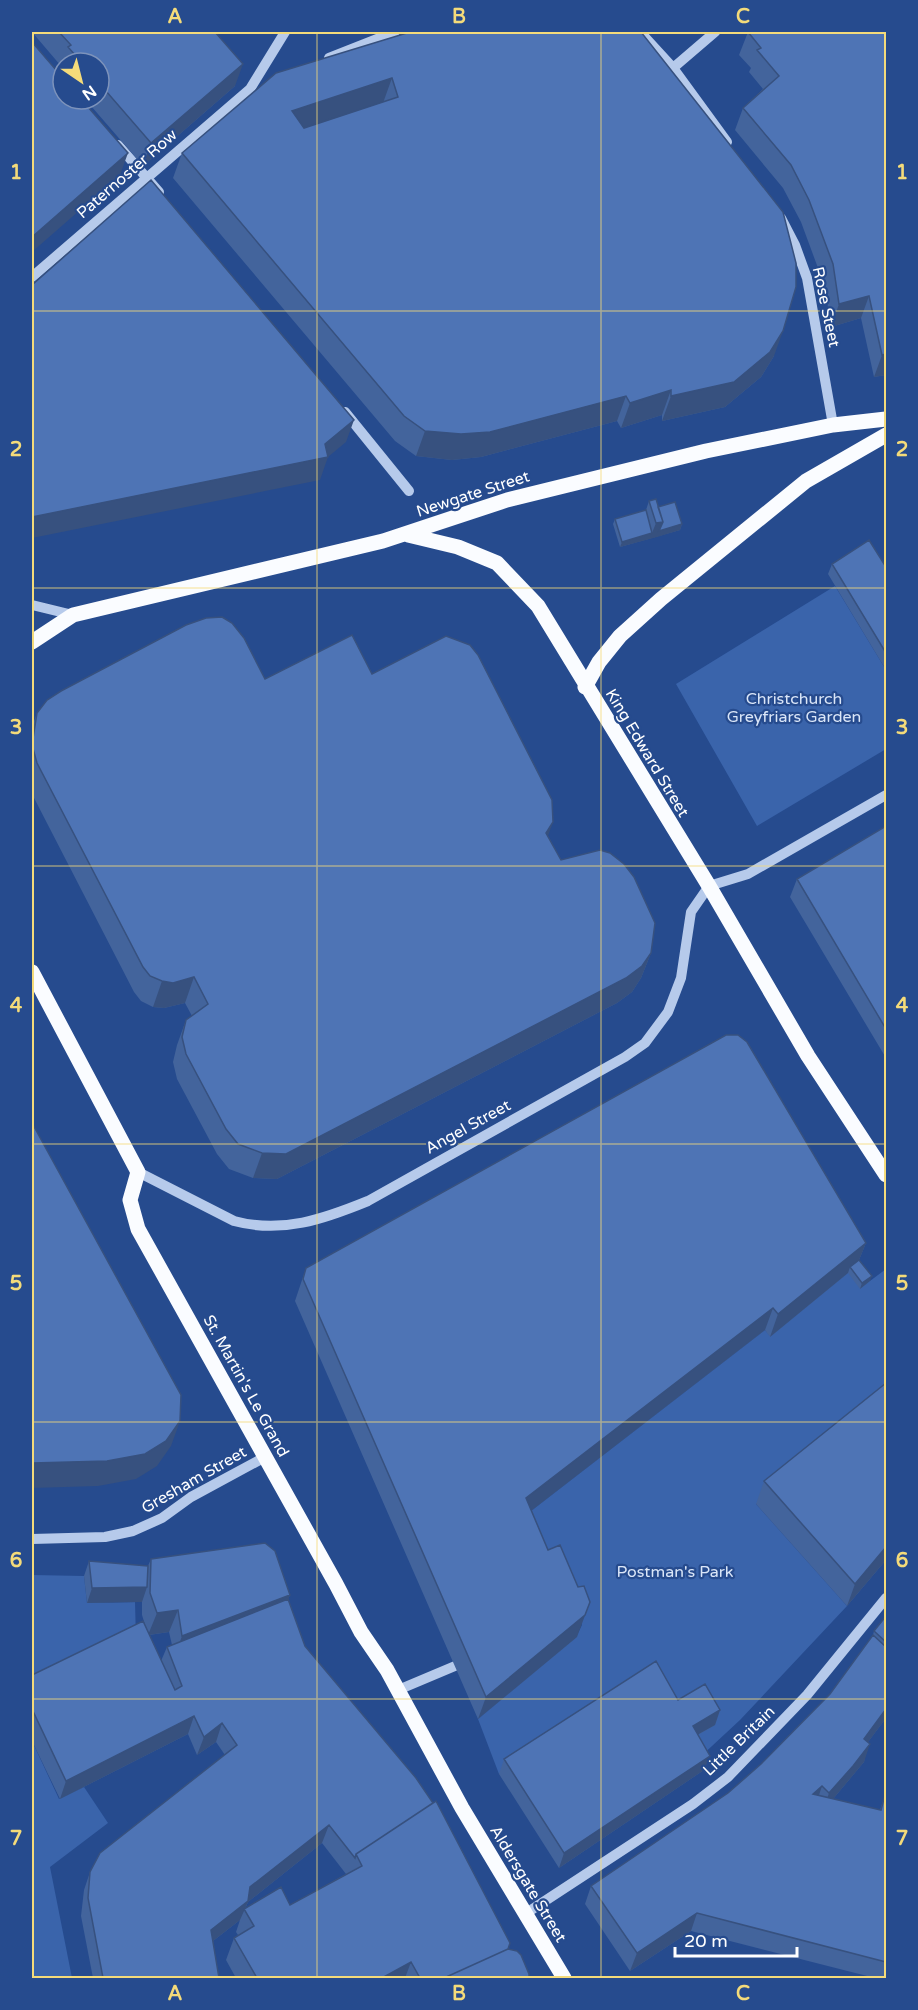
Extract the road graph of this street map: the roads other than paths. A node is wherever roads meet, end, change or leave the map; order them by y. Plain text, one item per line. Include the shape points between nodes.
1 (285, 32) edge
2 (395, 32) edge
3 (640, 32) edge
4 (715, 32) edge
5 (317, 62) edge
6 (673, 68) junction
7 (273, 80) edge
8 (247, 92) junction
9 (108, 134) edge
10 (733, 149) edge
11 (146, 177) junction
12 (169, 203) edge
13 (777, 210) edge
14 (32, 277) edge
15 (333, 399) edge
16 (886, 419) edge
17 (833, 425) junction
18 (886, 435) edge
19 (409, 491) dead end
20 (408, 535) junction
21 (32, 605) edge
22 (73, 615) junction
23 (32, 642) edge
24 (585, 687) junction
25 (886, 795) edge
26 (709, 886) junction
27 (32, 972) edge
28 (138, 1172) junction
29 (886, 1175) edge
30 (265, 1457) junction
31 (32, 1539) edge
32 (886, 1598) edge
33 (455, 1666) edge
34 (398, 1690) junction
35 (462, 1808) joint
36 (525, 1914) junction
37 (564, 1978) edge

1 - 8 street
2 - 5 street
3 - 6 street
4 - 6 street
6 - 10 street
7 - 8 street
8 - 11 street, Paternoster Row
9 - 11 street
11 - 12 street
11 - 14 street, Paternoster Row
13 - 17 street, Rose Steet via 807,278
15 - 19 street
16 - 17 main road, Newgate Street
17 - 20 main road, Newgate Street via 538,491
18 - 24 main road, King Edward Street via 806,481 653,605 620,636
20 - 22 main road, Newgate Street
20 - 24 main road via 458,547 497,562 538,606
21 - 22 street
22 - 23 main road
24 - 26 main road, King Edward Street
25 - 26 street via 748,874
26 - 28 street, Angel Street via 690,912 681,978 668,1012 645,1043 368,1201 327,1218 292,1226 250,1225 234,1221
26 - 29 main road, King Edward Street via 808,1056
27 - 28 main road
28 - 30 main road, St. Martin's Le Grand via 130,1200 138,1230
30 - 31 street, Gresham Street via 133,1531 105,1537
30 - 34 main road, St. Martin's Le Grand via 361,1632
32 - 36 street, Little Britain via 807,1695 728,1777
33 - 34 street
34 - 35 main road, St. Martin's Le Grand
35 - 36 main road, Aldersgate Street
36 - 37 main road, Aldersgate Street

